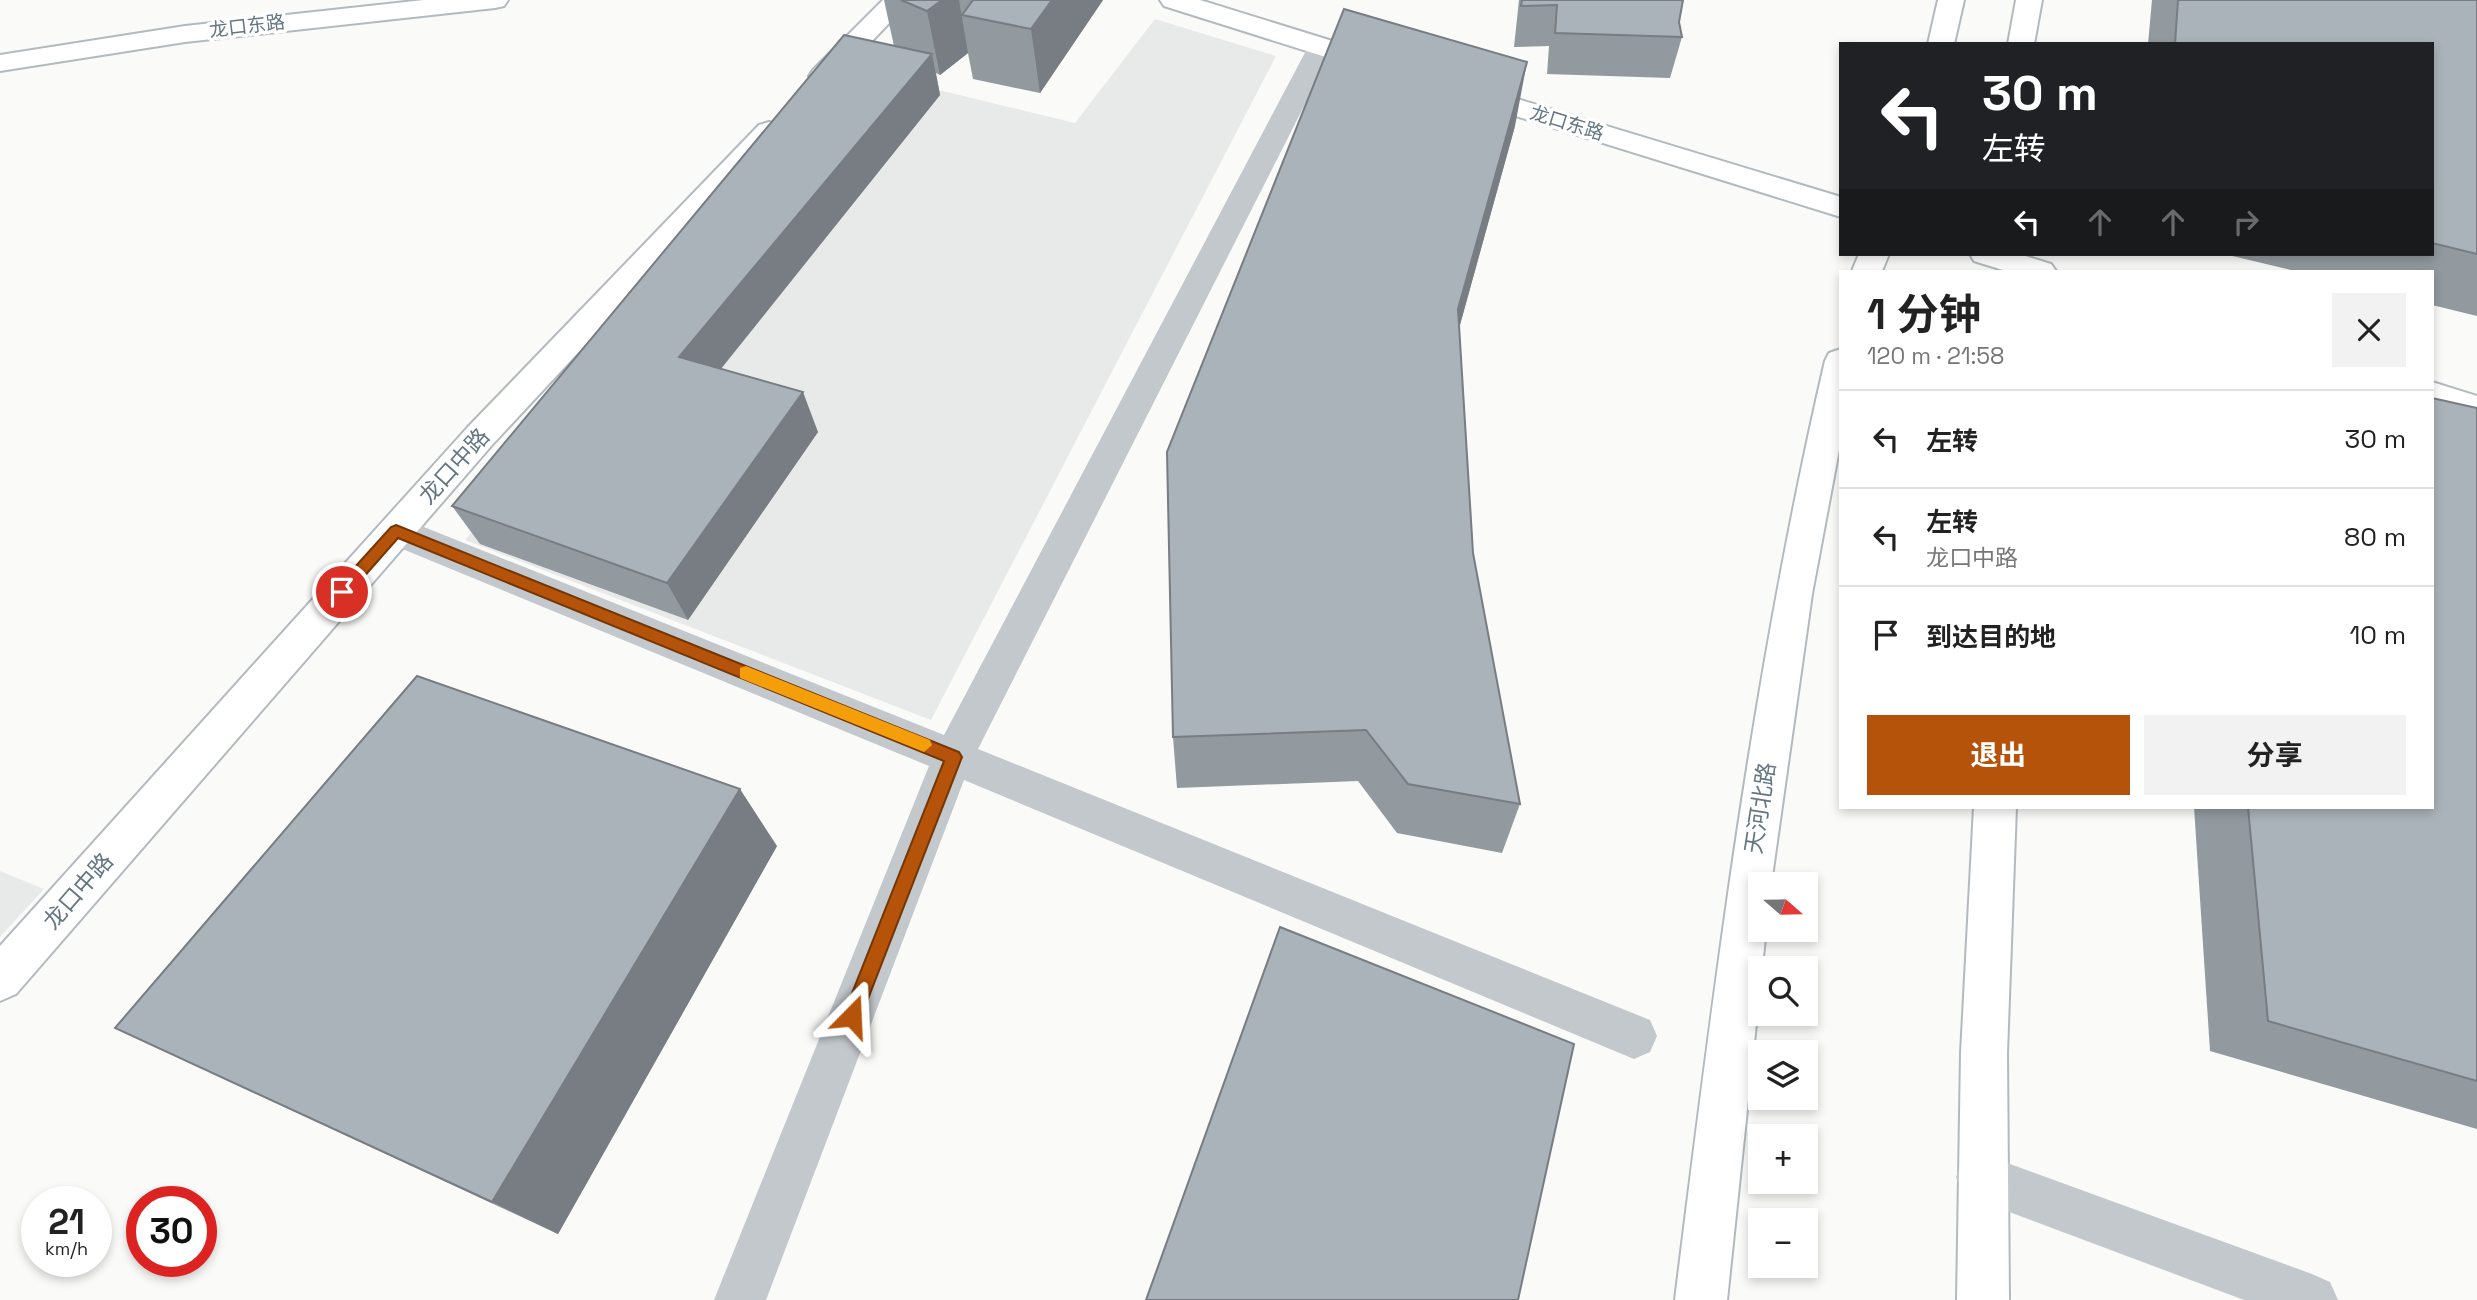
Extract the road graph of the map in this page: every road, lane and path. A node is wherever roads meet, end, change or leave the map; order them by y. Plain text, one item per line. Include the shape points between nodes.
1 (495, 0) edge
2 (898, 0) edge
3 (1173, 0) edge
4 (1951, 0) edge
5 (2029, 0) edge
6 (1941, 42) edge
7 (2021, 42) edge
8 (1321, 47) junction
9 (0, 63) edge
10 (1400, 71) edge
11 (1439, 83) edge
12 (1839, 206) edge
13 (2000, 260) edge
14 (2036, 270) edge
15 (1839, 370) edge
16 (2434, 395) edge
17 (2477, 408) edge
18 (396, 531) junction
19 (953, 757) junction
20 (1995, 809) edge
21 (0, 979) edge
22 (1634, 1035) dead end
23 (1980, 1177) junction
24 (740, 1300) edge
25 (1701, 1300) edge
26 (1983, 1300) edge
27 (2312, 1300) edge

1 - 9 street, 龙口东路 via 198,32
2 - 18 street, 龙口中路 via 571,337
3 - 8 street
4 - 6 street
5 - 7 street
8 - 10 street
8 - 19 street
11 - 12 street, 龙口东路
13 - 14 street
15 - 25 street, 天河北路 via 1802,540 1742,924
16 - 17 street
18 - 19 street
18 - 21 street, 龙口中路
19 - 22 street
19 - 24 street
20 - 23 street
23 - 26 street
23 - 27 street

